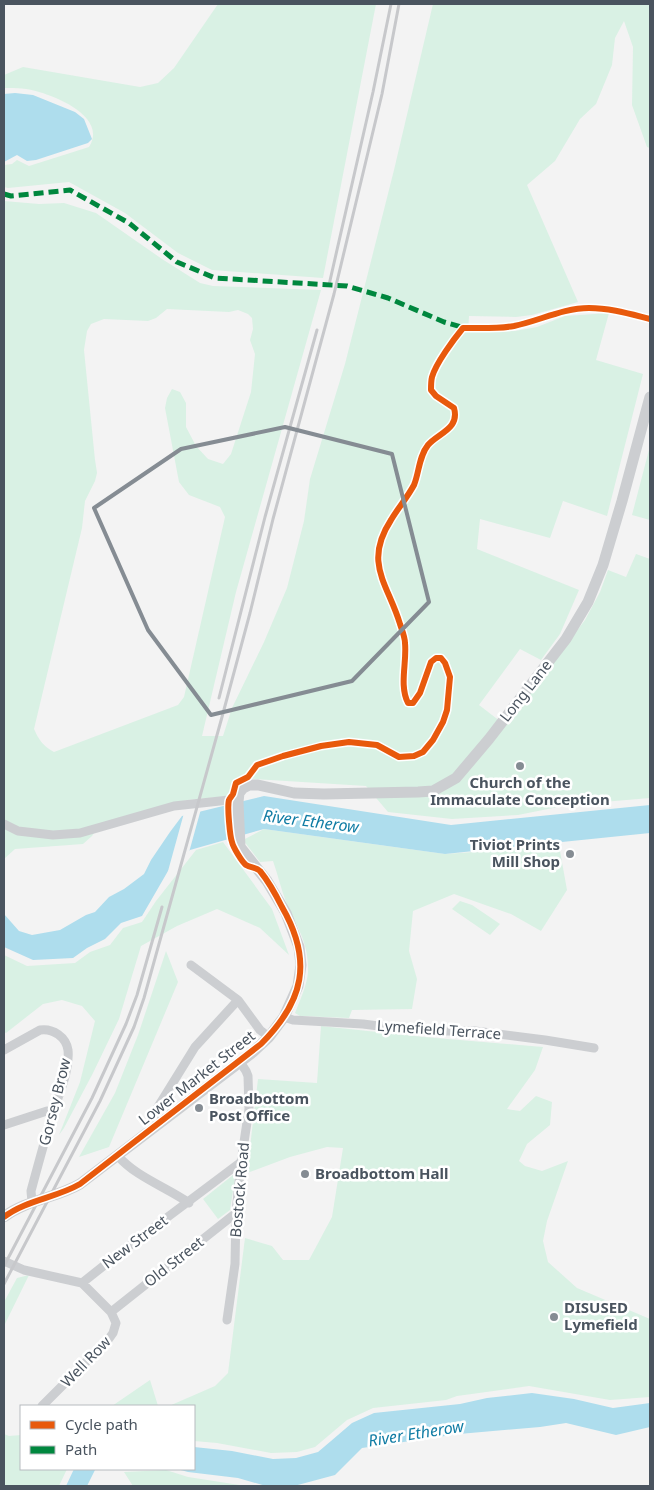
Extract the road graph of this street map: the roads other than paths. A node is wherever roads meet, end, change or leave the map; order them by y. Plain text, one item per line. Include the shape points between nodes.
1 (650, 397) edge
2 (238, 800) junction
3 (4, 824) edge
4 (190, 965) dead end
5 (238, 1000) junction
6 (284, 1017) junction
7 (269, 1037) junction
8 (594, 1048) dead end
9 (4, 1050) edge
10 (240, 1062) junction
11 (53, 1113) junction
12 (158, 1124) junction
13 (4, 1125) edge
14 (118, 1156) junction
15 (241, 1162) junction
16 (32, 1202) junction
17 (188, 1202) junction
18 (236, 1213) junction
19 (4, 1217) edge
20 (4, 1261) edge
21 (82, 1283) junction
22 (111, 1312) junction
23 (228, 1320) dead end
24 (43, 1405) edge

1 - 2 street, Long Lane via 603,565 588,602 566,639 456,778 433,791 396,793 324,794 294,792 258,784 243,788
2 - 3 street via 174,806 80,833 53,835 18,831
2 - 6 street, Lower Market Street via 242,850 277,897 299,947 300,981
4 - 5 street
5 - 7 street
5 - 12 street via 195,1047 156,1110 154,1115
6 - 7 street, Lower Market Street
6 - 8 street, Lymefield Terrace via 418,1031 475,1031
7 - 10 street, Lower Market Street
9 - 11 street, Gorsey Brow via 46,1029 65,1040 68,1050 66,1068
10 - 12 street, Lower Market Street
10 - 15 street, Bostock Road via 248,1076 249,1109
11 - 13 street via 47,1111
11 - 16 street, Gorsey Brow via 31,1191
12 - 14 street, Lower Market Street
14 - 16 street, Lower Market Street via 70,1190
14 - 17 street via 134,1171
15 - 17 street, New Street
15 - 18 street, Bostock Road
16 - 19 street, Lower Market Street
17 - 21 street, New Street
18 - 22 street, Old Street
18 - 23 street, Bostock Road via 235,1264
20 - 21 street via 24,1270
21 - 22 street
22 - 24 street, Well Row via 116,1327 108,1340

